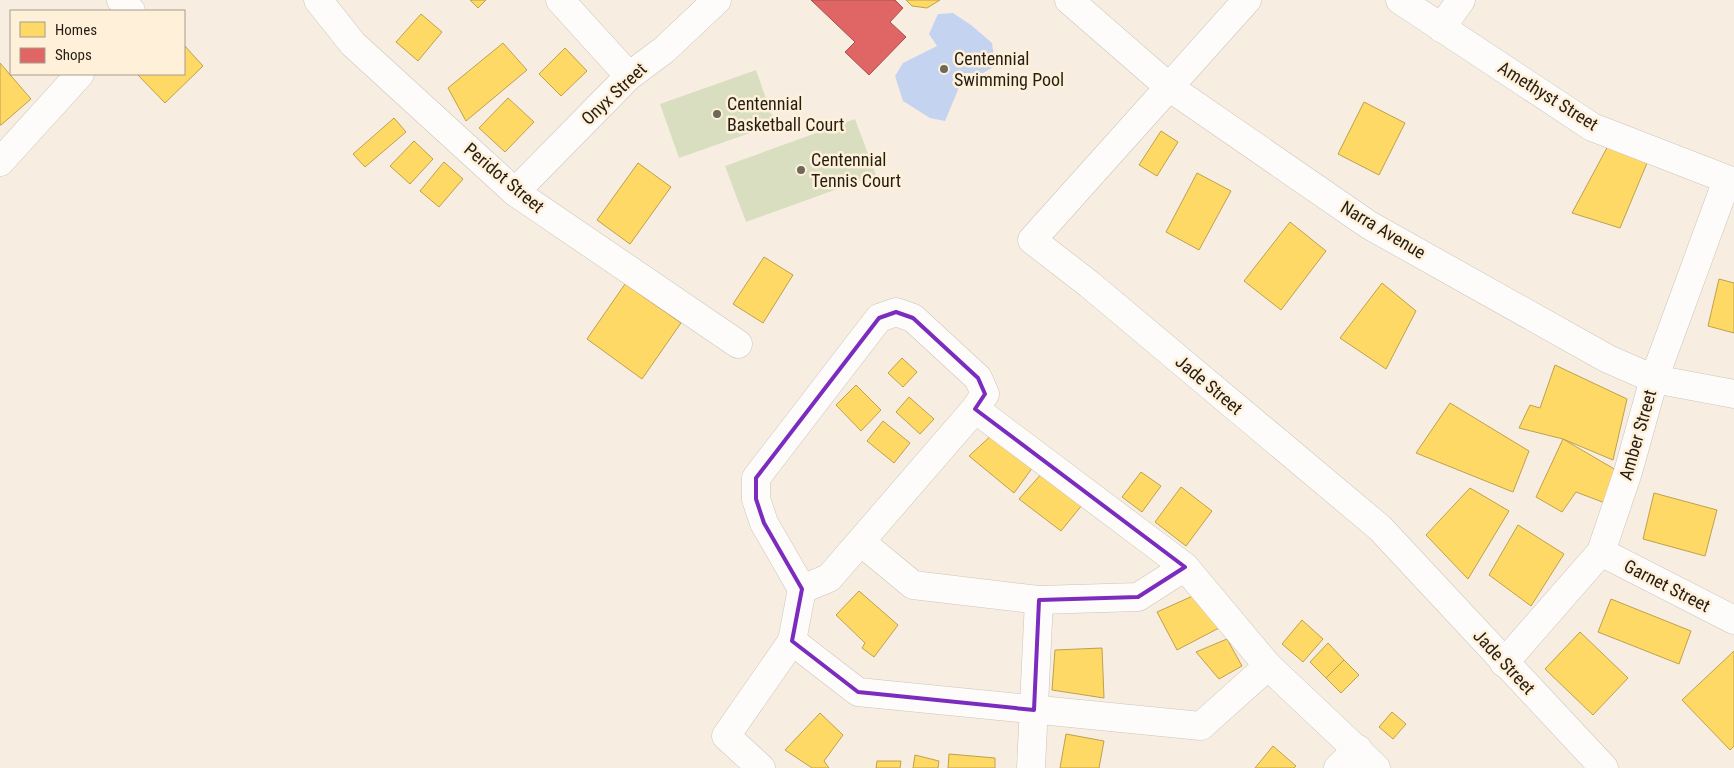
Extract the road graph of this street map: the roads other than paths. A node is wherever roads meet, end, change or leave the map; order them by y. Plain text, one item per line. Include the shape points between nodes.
1 (122, 0) edge
2 (318, 0) edge
3 (560, 0) edge
4 (717, 0) edge
5 (1069, 0) edge
6 (1247, 0) edge
7 (1400, 0) edge
8 (1461, 0) edge
9 (130, 10) edge
10 (1441, 28) junction
11 (79, 75) edge
12 (629, 76) junction
13 (1169, 87) junction
14 (0, 162) edge
15 (1730, 181) edge
16 (515, 192) junction
17 (738, 344) dead end
18 (1654, 379) junction
19 (1734, 394) edge
20 (976, 409) junction
21 (861, 542) junction
22 (1601, 552) junction
23 (1185, 567) junction
24 (802, 590) junction
25 (1039, 600) junction
26 (1734, 620) edge
27 (792, 641) junction
28 (1504, 662) junction
29 (1268, 666) junction
30 (1034, 710) junction
31 (1367, 758) edge
32 (761, 768) edge
33 (1031, 768) edge
34 (1338, 768) edge
35 (1604, 768) edge

1 - 9 street
2 - 16 street, Peridot Street via 353,44
3 - 12 street
4 - 12 street, Onyx Street via 664,50
5 - 13 street, Narra Avenue
6 - 13 street, Jade Street
7 - 10 street, Amethyst Street
8 - 10 street
10 - 15 street, Amethyst Street via 1592,127
11 - 14 street
12 - 16 street, Onyx Street
13 - 18 street, Narra Avenue via 1369,224 1608,359
13 - 28 street, Jade Street via 1032,240 1380,528
15 - 18 street, Amber Street
16 - 17 street, Peridot Street
18 - 19 street, Narra Avenue
18 - 22 street, Amber Street
20 - 21 street
20 - 23 street
20 - 24 street via 985,394 978,378 913,318 896,312 879,318 756,478 756,499 764,523
21 - 24 street via 828,578
21 - 25 street via 913,585
22 - 26 street, Garnet Street
22 - 28 street, Amber Street
23 - 25 street via 1138,597
23 - 29 street
24 - 27 street
25 - 30 street
27 - 30 street via 858,692
27 - 32 street via 726,736
28 - 35 street, Jade Street
29 - 30 street via 1201,726
29 - 31 street
30 - 33 street
31 - 34 street

